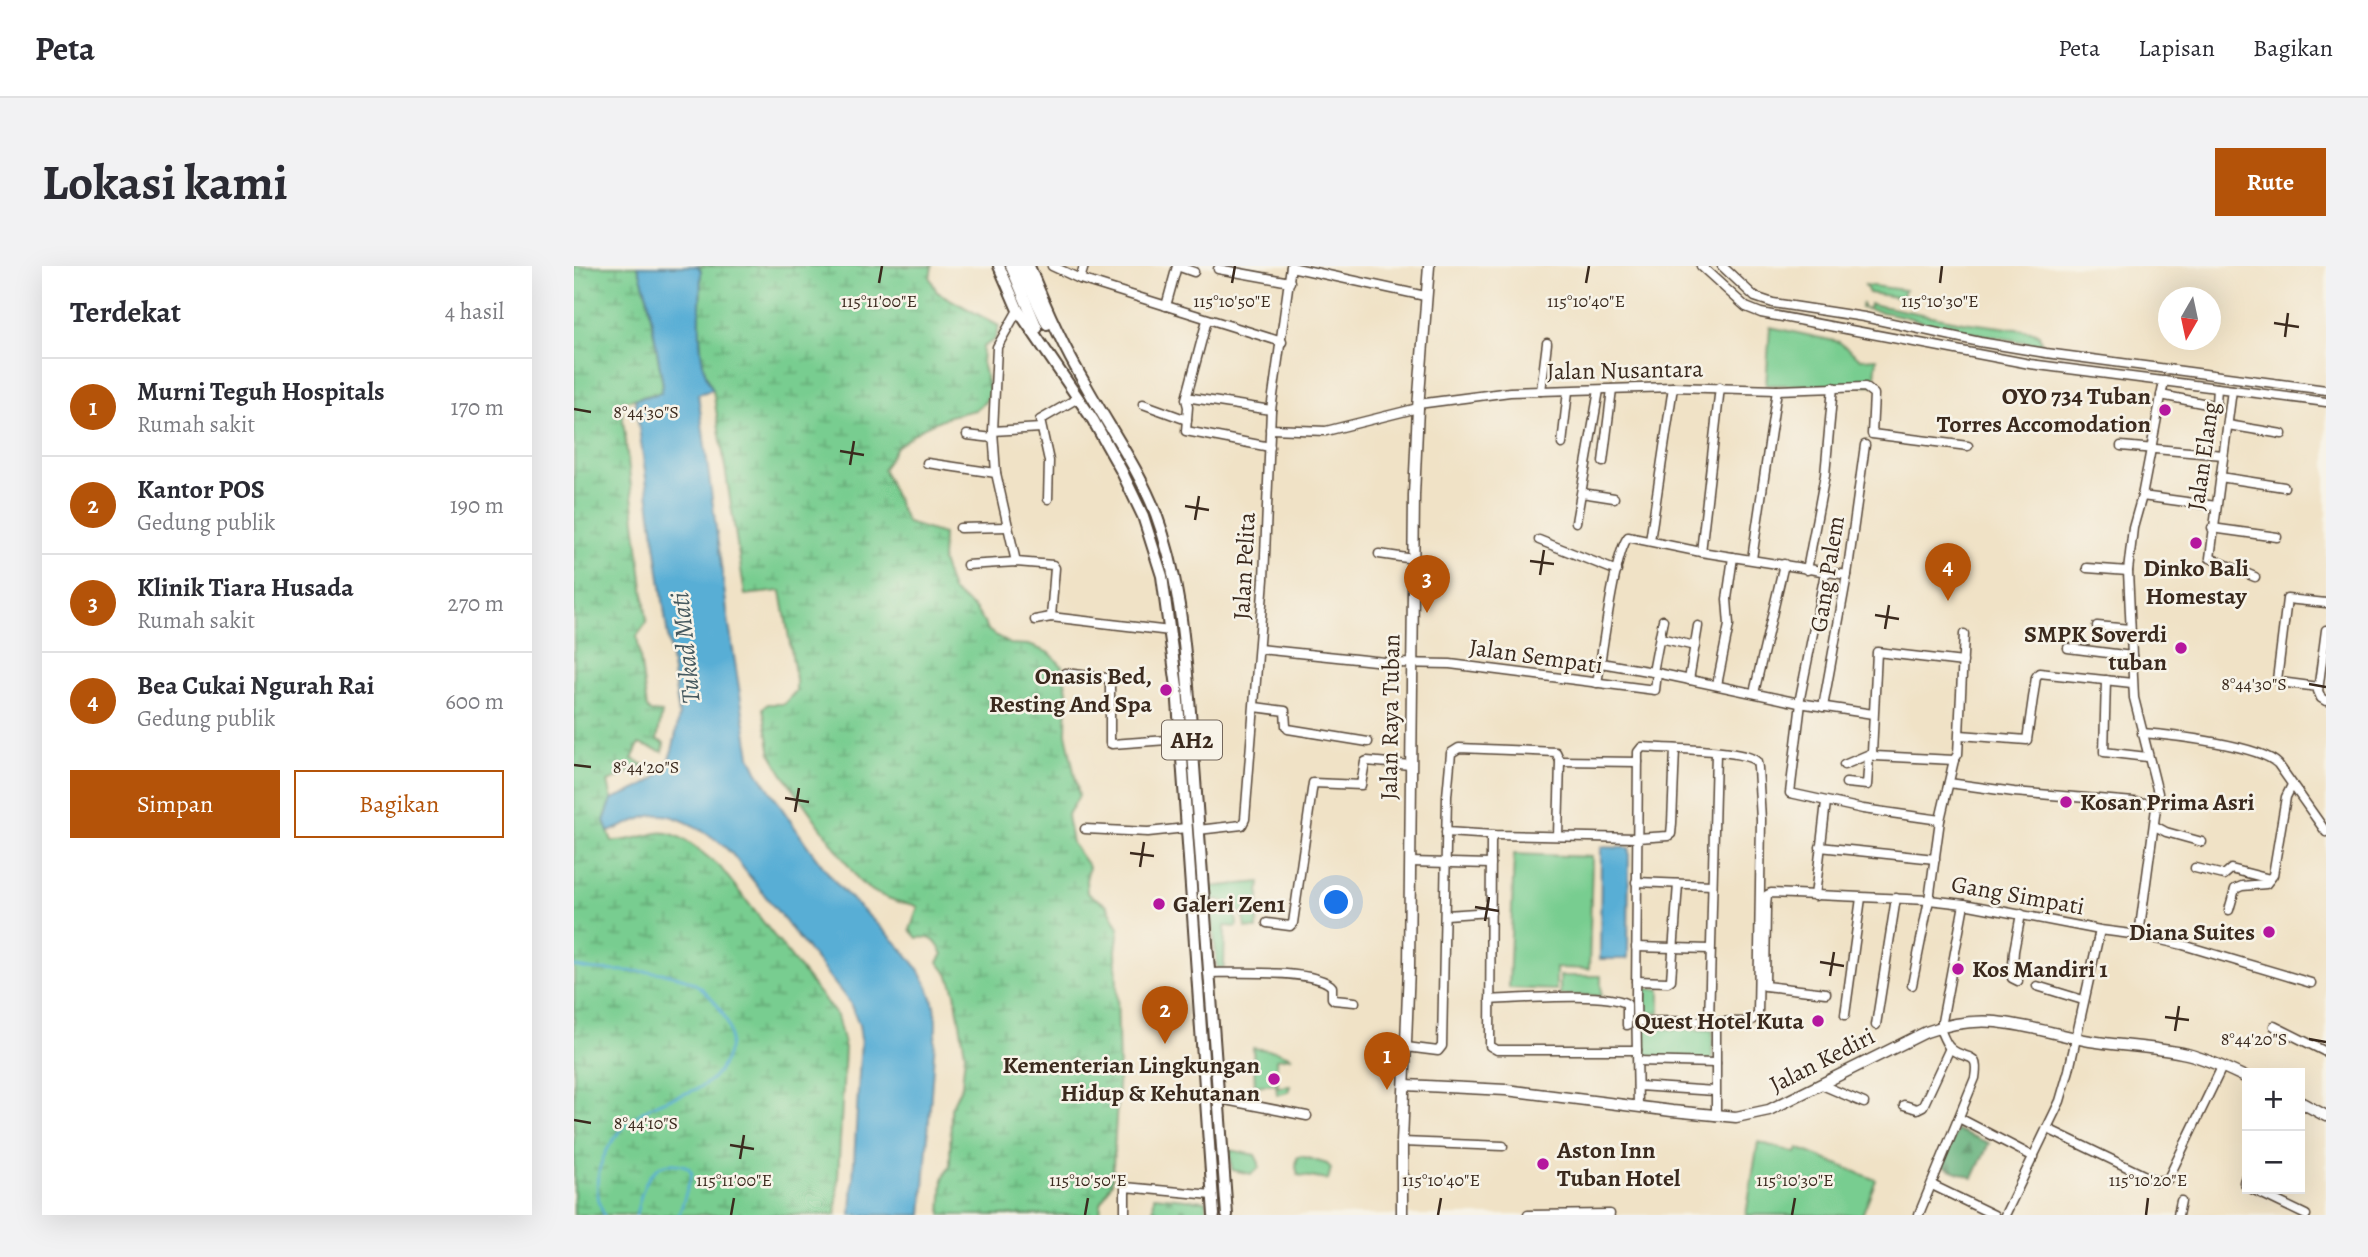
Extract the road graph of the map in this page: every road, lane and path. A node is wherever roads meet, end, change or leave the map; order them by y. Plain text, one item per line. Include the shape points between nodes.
1 (999, 266) edge
2 (1011, 266) edge
3 (1020, 266) edge
4 (1029, 266) edge
5 (1052, 266) edge
6 (1084, 266) edge
7 (1177, 266) edge
8 (1429, 266) edge
9 (1701, 266) edge
10 (1722, 266) edge
11 (1291, 267) edge
12 (1218, 269) dead end
13 (1194, 272) dead end
14 (1080, 279) junction
15 (1290, 282) junction
16 (1425, 296) junction
17 (1166, 306) junction
18 (1018, 310) junction
19 (1823, 311) junction
20 (1207, 320) junction
21 (1822, 324) junction
22 (1898, 325) junction
23 (1895, 338) junction
24 (1282, 342) junction
25 (1547, 343) dead end
26 (1067, 352) junction
27 (1051, 357) junction
28 (2164, 381) junction
29 (1673, 387) junction
30 (1720, 387) junction
31 (1833, 387) junction
32 (2217, 388) junction
33 (1599, 390) junction
34 (1612, 390) junction
35 (1777, 390) junction
36 (2326, 390) edge
37 (1541, 391) junction
38 (1568, 391) junction
39 (2231, 393) junction
40 (2161, 395) junction
41 (1078, 398) junction
42 (1192, 398) dead end
43 (2326, 402) edge
44 (2216, 403) junction
45 (1143, 404) dead end
46 (1418, 406) junction
47 (1271, 410) junction
48 (1187, 420) junction
49 (2228, 425) junction
50 (1041, 428) junction
51 (1270, 429) junction
52 (993, 434) junction
53 (2282, 434) dead end
54 (967, 435) dead end
55 (1562, 444) dead end
56 (1865, 445) dead end
57 (1968, 446) dead end
58 (2121, 446) dead end
59 (1270, 447) junction
60 (2151, 447) junction
61 (2223, 455) junction
62 (1603, 462) dead end
63 (927, 463) dead end
64 (996, 473) junction
65 (2220, 477) junction
66 (2284, 487) dead end
67 (1582, 493) junction
68 (2142, 496) junction
69 (1614, 498) dead end
70 (1048, 499) dead end
71 (2216, 506) junction
72 (1576, 522) dead end
73 (1007, 527) junction
74 (960, 528) dead end
75 (2212, 528) junction
76 (2277, 537) dead end
77 (1539, 540) dead end
78 (1650, 541) junction
79 (1700, 552) junction
80 (1380, 554) dead end
81 (1733, 557) junction
82 (1414, 559) junction
83 (1752, 559) junction
84 (1016, 562) junction
85 (967, 565) dead end
86 (1784, 565) junction
87 (2087, 568) dead end
88 (1807, 570) junction
89 (1618, 571) junction
90 (2127, 571) junction
91 (1825, 573) junction
92 (1847, 575) junction
93 (2255, 577) dead end
94 (2326, 603) edge
95 (1051, 617) junction
96 (1035, 620) dead end
97 (1663, 620) dead end
98 (1698, 626) dead end
99 (2098, 626) dead end
100 (2130, 629) junction
101 (2326, 630) edge
102 (1170, 631) junction
103 (1964, 634) dead end
104 (1660, 638) junction
105 (1695, 646) junction
106 (2068, 648) dead end
107 (1259, 649) junction
108 (2132, 656) junction
109 (2324, 659) edge
110 (1963, 662) junction
111 (1411, 663) junction
112 (1601, 663) junction
113 (1065, 673) dead end
114 (1655, 673) junction
115 (1689, 680) junction
116 (2106, 680) junction
117 (2132, 683) junction
118 (1597, 684) junction
119 (1717, 685) junction
120 (2318, 687) junction
121 (1754, 693) junction
122 (2326, 701) edge
123 (1800, 703) junction
124 (1255, 707) junction
125 (1823, 707) junction
126 (1873, 714) junction
127 (2142, 733) junction
128 (1960, 735) junction
129 (1181, 739) junction
130 (1368, 742) dead end
131 (1675, 749) junction
132 (1716, 752) junction
133 (1871, 755) junction
134 (2147, 757) junction
135 (1954, 760) junction
136 (1560, 761) junction
137 (1638, 762) junction
138 (1410, 765) junction
139 (1843, 765) dead end
140 (1846, 783) dead end
141 (1949, 783) junction
142 (2292, 785) junction
143 (1826, 802) junction
144 (2158, 804) junction
145 (1940, 820) junction
146 (2155, 827) junction
147 (1186, 828) junction
148 (1085, 829) dead end
149 (1198, 830) junction
150 (1446, 832) junction
151 (2326, 832) edge
152 (1494, 835) junction
153 (1558, 836) junction
154 (1637, 838) junction
155 (2202, 842) dead end
156 (1819, 847) junction
157 (1935, 859) junction
158 (1410, 862) junction
159 (1446, 863) junction
160 (1491, 864) junction
161 (2196, 868) dead end
162 (2270, 879) junction
163 (1636, 882) junction
164 (1678, 884) junction
165 (1712, 885) junction
166 (1815, 895) junction
167 (1861, 898) junction
168 (1896, 898) junction
169 (1929, 900) junction
170 (1965, 904) junction
171 (1762, 906) junction
172 (2229, 910) dead end
173 (1491, 912) junction
174 (2021, 914) junction
175 (1446, 915) junction
176 (1268, 923) dead end
177 (2100, 930) junction
178 (2138, 935) junction
179 (1636, 947) junction
180 (1674, 948) junction
181 (1710, 949) junction
182 (1208, 973) junction
183 (1636, 981) junction
184 (2018, 981) dead end
185 (2311, 983) dead end
186 (1912, 985) dead end
187 (2037, 986) dead end
188 (1826, 993) dead end
189 (1490, 1000) junction
190 (2083, 1000) junction
191 (1355, 1002) dead end
192 (1845, 1015) dead end
193 (1637, 1021) junction
194 (1713, 1022) junction
195 (1627, 1025) dead end
196 (1876, 1025) dead end
197 (2274, 1026) dead end
198 (1940, 1027) junction
199 (2076, 1038) junction
200 (1406, 1047) junction
201 (1950, 1048) junction
202 (1637, 1050) junction
203 (2326, 1052) edge
204 (1638, 1061) junction
205 (1716, 1063) junction
206 (2222, 1067) junction
207 (2242, 1076) edge
208 (1406, 1085) junction
209 (1822, 1085) junction
210 (1637, 1086) junction
211 (1715, 1091) junction
212 (1220, 1098) junction
213 (1864, 1103) dead end
214 (1904, 1105) dead end
215 (2305, 1105) edge
216 (1638, 1106) junction
217 (1307, 1116) dead end
218 (1716, 1116) junction
219 (2326, 1116) edge
220 (1959, 1118) junction
221 (2048, 1129) junction
222 (1402, 1142) junction
223 (1503, 1146) dead end
224 (1223, 1153) junction
225 (1209, 1154) junction
226 (2034, 1157) junction
227 (1932, 1185) junction
228 (2262, 1194) edge
229 (1212, 1195) junction
230 (2181, 1200) dead end
231 (1560, 1214) edge
232 (1610, 1214) edge
233 (1919, 1214) edge
234 (1125, 1215) edge
235 (1213, 1215) edge
236 (1227, 1215) edge
237 (1402, 1215) edge
238 (1528, 1215) edge
239 (1994, 1215) edge
240 (2005, 1215) edge
241 (2178, 1215) edge
242 (2306, 1215) edge

1 - 18 highway
2 - 27 highway, AH2
3 - 26 highway, AH2 via 1047,324
4 - 26 highway
5 - 14 street
6 - 14 street
7 - 13 street
7 - 17 street
8 - 16 main road, Jalan Raya Tuban
9 - 21 street via 1752,310
10 - 19 street via 1762,300
11 - 15 street, Jalan Pelita
11 - 16 street
12 - 15 street
14 - 17 street
15 - 24 street, Jalan Pelita
16 - 46 main road, Jalan Raya Tuban
17 - 20 street
18 - 27 highway
18 - 52 street via 996,352
19 - 21 street
19 - 22 street
20 - 24 street
20 - 48 street via 1189,380
21 - 23 street
22 - 23 street
22 - 36 street via 2046,353
23 - 28 street via 1977,356
24 - 47 street, Jalan Pelita
25 - 37 street
26 - 149 highway, AH2 via 1137,474 1174,574
27 - 41 highway, AH2
28 - 32 street
28 - 40 street
29 - 30 street, Jalan Nusantara
29 - 34 street, Jalan Nusantara
29 - 78 street
30 - 35 street, Jalan Nusantara
30 - 79 street
31 - 35 street, Jalan Nusantara
31 - 57 street, Jalan Nusantara via 1865,387 1873,392 1873,435
31 - 88 street via 1825,475
32 - 39 street
32 - 44 street
33 - 34 street, Jalan Nusantara
33 - 38 street, Jalan Nusantara
33 - 67 street
34 - 62 street
35 - 83 street
37 - 38 street, Jalan Nusantara
37 - 46 street, Jalan Nusantara via 1478,394
38 - 55 street
39 - 43 street
39 - 44 street
39 - 49 street, Jalan Elang
40 - 44 street
40 - 60 street
41 - 50 street via 1040,418
41 - 102 highway, AH2 via 1143,516 1162,576
42 - 47 street
45 - 48 street
46 - 51 street, Jalan Nusantara via 1326,431
46 - 82 main road, Jalan Raya Tuban
47 - 51 street, Jalan Pelita
48 - 59 street via 1186,432
49 - 53 street
49 - 61 street, Jalan Elang
50 - 52 street
50 - 70 street via 1049,461
51 - 59 street, Jalan Pelita
52 - 54 street
52 - 64 street
56 - 92 street, Gang Palem
58 - 60 street
59 - 107 street, Jalan Pelita
60 - 61 street
60 - 68 street
61 - 65 street, Jalan Elang
63 - 64 street
64 - 73 street
65 - 66 street
65 - 71 street, Jalan Elang
67 - 69 street
67 - 72 street
68 - 71 street
68 - 90 street
71 - 75 street, Jalan Elang
73 - 74 street
73 - 84 street
75 - 76 street
75 - 93 street, Jalan Elang via 2210,558
77 - 89 street
78 - 79 street
78 - 89 street via 1628,537
79 - 81 street
80 - 82 street
81 - 83 street
81 - 119 street via 1727,599 1729,625
82 - 111 main road, Jalan Raya Tuban
83 - 86 street
84 - 85 street
84 - 95 street via 1055,566
86 - 88 street
86 - 121 street
87 - 90 street
88 - 91 street
89 - 112 street
90 - 100 street
91 - 92 street
91 - 123 street
92 - 125 street, Gang Palem
94 - 120 street via 2287,599 2277,680
95 - 96 street
95 - 102 street
97 - 104 street
98 - 105 street
99 - 100 street
100 - 108 street
101 - 109 street
102 - 129 highway, AH2
103 - 110 street
104 - 105 street
104 - 114 street
105 - 115 street
106 - 108 street
107 - 111 street, Jalan Sempati
107 - 124 street, Jalan Pelita
108 - 117 street
109 - 120 street
110 - 126 street via 1877,652
110 - 128 street
111 - 118 street, Jalan Sempati
111 - 138 main road, Jalan Raya Tuban
112 - 114 street
112 - 118 street
113 - 129 street via 1107,678 1110,743
114 - 115 street
114 - 118 street, Jalan Sempati via 1655,690
115 - 119 street
116 - 117 street
116 - 128 street via 2039,673 2028,740
116 - 134 street via 2104,752
117 - 127 street
119 - 121 street
120 - 122 street via 2318,695
121 - 123 street
123 - 125 street
123 - 143 street via 1789,792
124 - 130 street via 1285,710 1288,729
124 - 149 street, Jalan Pelita via 1244,823
125 - 126 street
126 - 133 street
127 - 134 street
127 - 142 street via 2263,754 2278,764
128 - 135 street
129 - 147 highway, AH2
131 - 132 street
131 - 137 street via 1642,747
131 - 154 street via 1671,834
132 - 165 street
132 - 171 street via 1757,762
133 - 135 street
133 - 139 street
133 - 140 street via 1867,785
134 - 144 street
135 - 141 street
136 - 137 street
136 - 150 street via 1553,751 1454,750 1449,757
136 - 153 street
137 - 154 street
138 - 158 main road, Jalan Raya Tuban
138 - 176 street via 1367,761 1361,785 1312,783 1293,923
141 - 144 street
141 - 145 street
142 - 151 street
142 - 162 street
143 - 145 street
143 - 156 street
144 - 146 street
145 - 157 street
146 - 155 street
146 - 178 street
147 - 148 street via 1148,832
147 - 225 highway, AH2
149 - 182 highway, AH2
150 - 152 street
150 - 159 street
152 - 153 street
152 - 160 street
153 - 154 street
154 - 163 street
156 - 157 street
156 - 166 street
157 - 169 street
158 - 159 street
158 - 200 main road, Jalan Raya Tuban
159 - 160 street
159 - 175 street
160 - 173 street
161 - 162 street via 2224,876 2231,869
162 - 172 street via 2266,884 2235,889
163 - 164 street
163 - 179 street
164 - 165 street
164 - 180 street
165 - 181 street
166 - 167 street, Gang Simpati
166 - 171 street, Gang Simpati via 1770,893
167 - 168 street, Gang Simpati
167 - 192 street
168 - 169 street, Gang Simpati
168 - 196 street
169 - 170 street, Gang Simpati
169 - 186 street
170 - 174 street, Gang Simpati
170 - 198 street
171 - 188 street via 1765,986
171 - 194 street via 1758,1015 1749,1022
173 - 175 street
173 - 189 street
174 - 177 street, Gang Simpati
174 - 184 street via 2012,978
175 - 200 street via 1442,1046 1438,1051
177 - 178 street, Gang Simpati
177 - 190 street
178 - 185 street, Gang Simpati
179 - 180 street
179 - 183 street
180 - 181 street
180 - 183 street via 1671,981
181 - 194 street
182 - 191 street via 1274,972 1326,981 1334,999
182 - 212 highway, AH2
183 - 193 street
187 - 190 street
189 - 195 street via 1617,999 1627,1004
189 - 202 street via 1490,1046 1497,1051
190 - 199 street
193 - 194 street
193 - 202 street
194 - 205 street
197 - 203 street
198 - 199 main road, Jalan Kediri via 1992,1020
198 - 201 street
198 - 209 main road, Jalan Kediri
199 - 206 main road, Jalan Kediri via 2187,1054
199 - 221 street
200 - 208 main road, Jalan Raya Tuban
201 - 214 street via 1923,1106 1917,1110
201 - 220 street via 1977,1065
202 - 204 street
204 - 205 street
204 - 210 street
205 - 211 street
206 - 207 main road, Jalan Kediri
206 - 221 street via 2168,1179 2156,1181
208 - 216 main road, Jalan Kediri via 1506,1090
208 - 222 main road, Jalan Raya Tuban
209 - 213 street
209 - 218 main road, Jalan Kediri via 1754,1115
210 - 211 street
210 - 216 street
211 - 218 street
212 - 217 street
212 - 224 highway, AH2
215 - 219 main road
216 - 218 main road, Jalan Kediri
220 - 226 street
220 - 227 street
221 - 226 street
222 - 223 street
222 - 237 main road, Jalan Raya Tuban
224 - 225 highway
224 - 236 highway, AH2
225 - 229 highway, AH2
226 - 240 street
227 - 233 street
227 - 239 street
228 - 242 street
229 - 234 street via 1125,1187
229 - 235 highway, AH2
230 - 241 street
231 - 232 street
231 - 238 street

